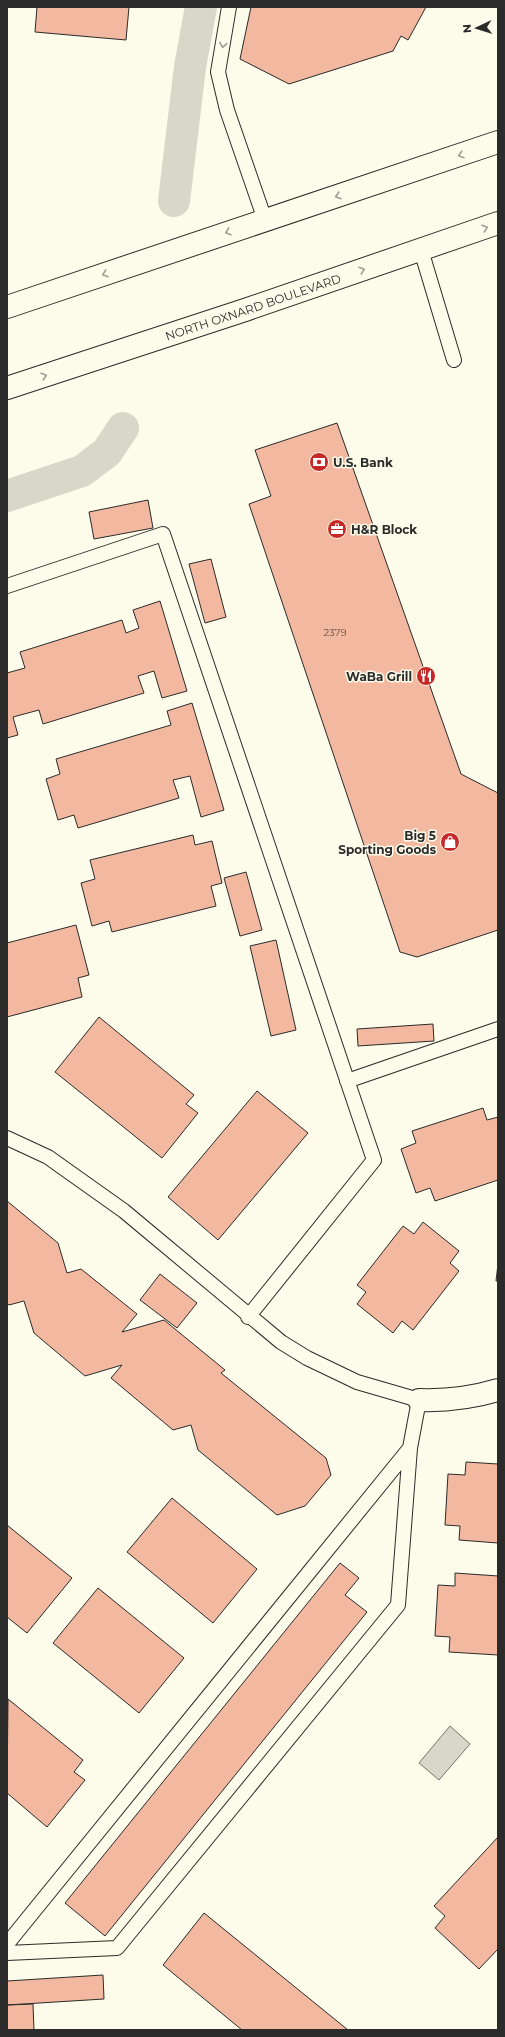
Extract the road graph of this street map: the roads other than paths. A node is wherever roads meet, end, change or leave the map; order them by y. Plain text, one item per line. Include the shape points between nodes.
1 (229, 7) edge
2 (498, 142) edge
3 (265, 220) junction
4 (498, 223) edge
5 (421, 250) junction
6 (7, 307) edge
7 (454, 360) dead end
8 (7, 388) edge
9 (7, 586) edge
10 (498, 1029) edge
11 (347, 1081) junction
12 (7, 1138) edge
13 (248, 1317) junction
14 (498, 1390) edge
15 (419, 1400) junction
16 (410, 1448) junction
17 (7, 1944) edge
18 (7, 1953) edge

1 -> 3 lane via 218,72
2 -> 3 main road
3 -> 6 main road
5 -> 4 main road, NORTH OXNARD BOULEVARD
5 - 7 lane
8 -> 5 main road, NORTH OXNARD BOULEVARD
9 - 11 lane via 163,534
10 - 11 lane
11 - 13 lane via 374,1160
12 - 13 lane via 48,1157 124,1211
13 - 15 lane via 307,1358 357,1382
14 - 15 main road via 452,1400
15 - 16 lane
16 - 17 lane
16 - 18 lane via 398,1605 117,1948

